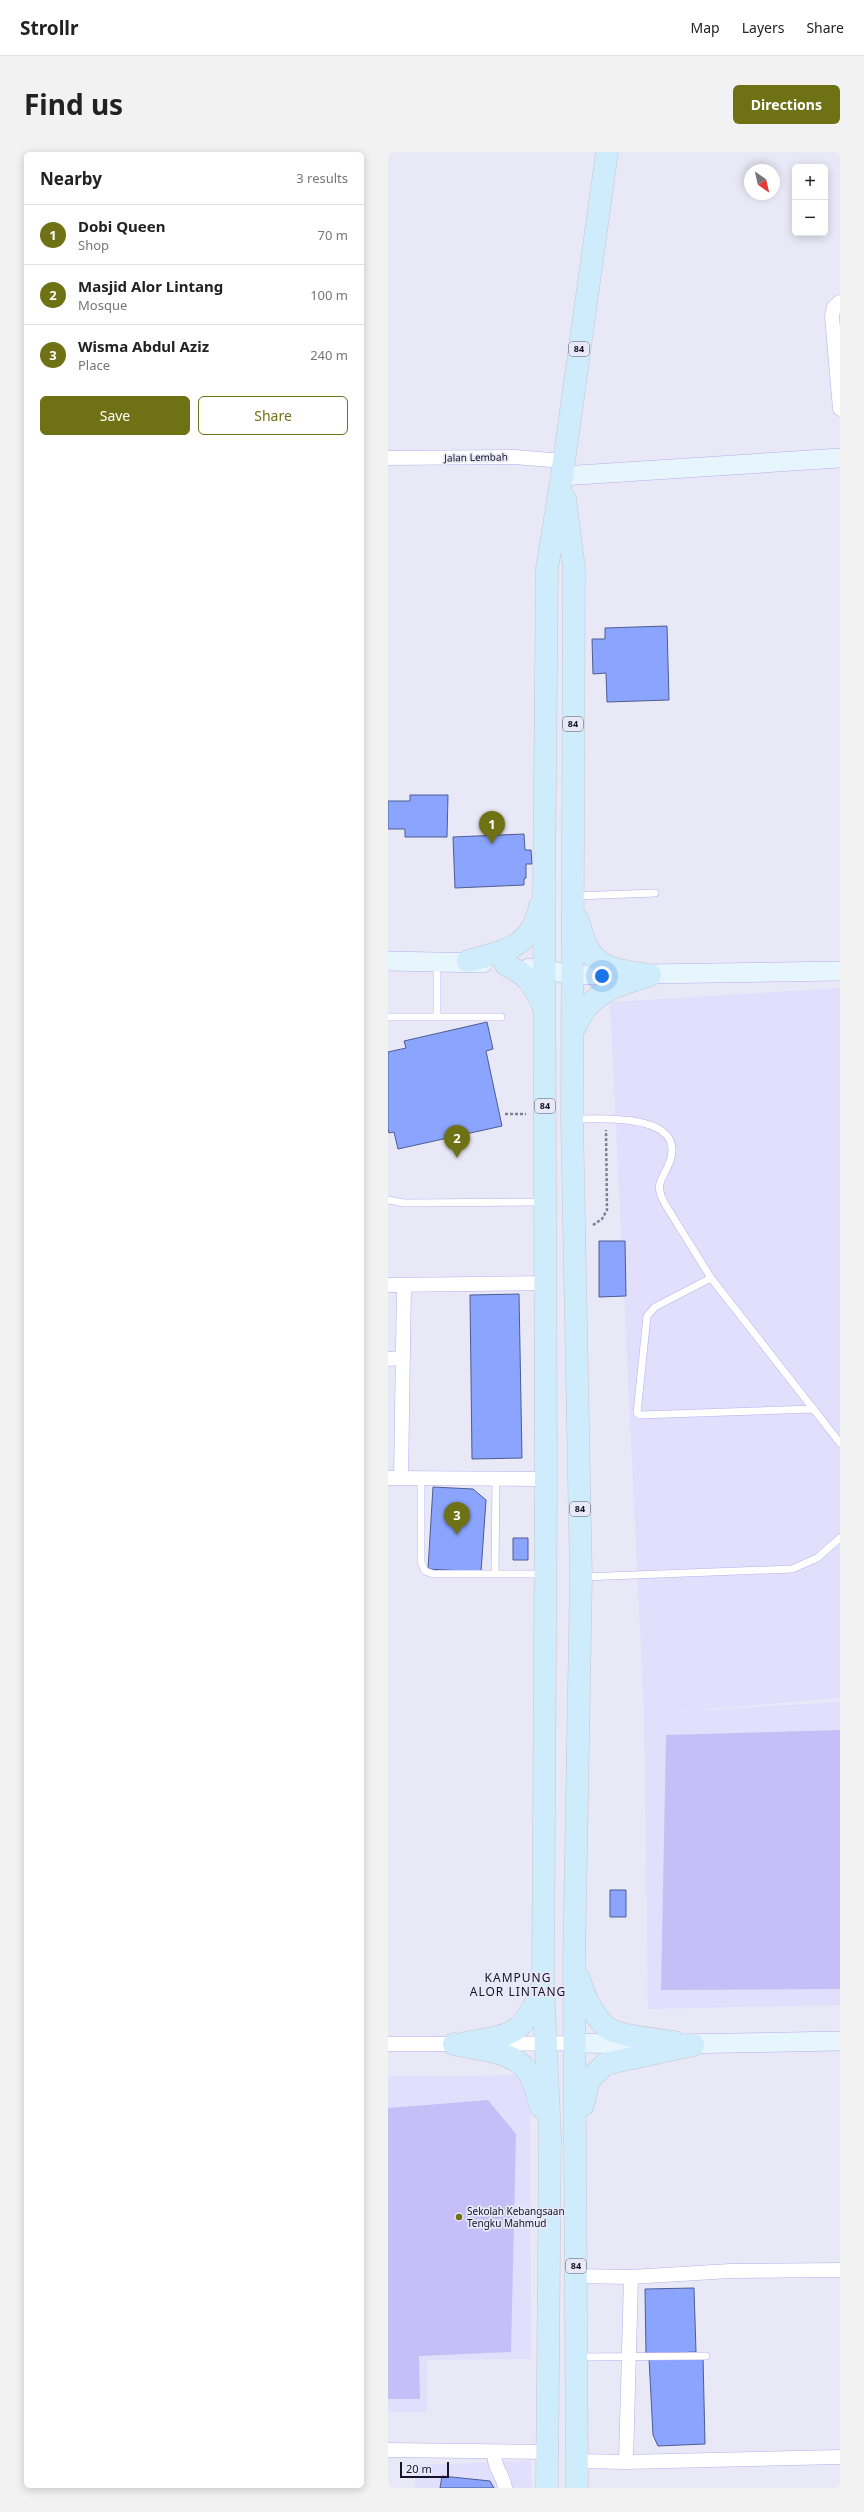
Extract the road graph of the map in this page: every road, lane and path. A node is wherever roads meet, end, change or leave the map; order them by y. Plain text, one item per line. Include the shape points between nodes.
1 (607, 152) edge
2 (840, 302) edge
3 (840, 409) edge
4 (388, 458) edge
5 (840, 458) edge
6 (563, 469) junction
7 (544, 888) junction
8 (655, 893) dead end
9 (572, 899) junction
10 (437, 961) junction
11 (468, 961) junction
12 (388, 962) edge
13 (506, 965) junction
14 (544, 970) junction
15 (840, 971) edge
16 (572, 974) junction
17 (650, 975) junction
18 (544, 1010) junction
19 (388, 1017) edge
20 (437, 1017) junction
21 (500, 1017) dead end
22 (572, 1032) junction
23 (606, 1118) junction
24 (572, 1119) junction
25 (388, 1200) edge
26 (545, 1202) junction
27 (574, 1225) junction
28 (711, 1278) junction
29 (546, 1283) junction
30 (388, 1285) edge
31 (404, 1285) junction
32 (402, 1358) junction
33 (388, 1359) edge
34 (814, 1409) junction
35 (840, 1443) edge
36 (394, 1478) edge
37 (421, 1479) junction
38 (496, 1479) junction
39 (546, 1479) junction
40 (840, 1538) edge
41 (495, 1574) junction
42 (545, 1574) junction
43 (581, 1577) junction
44 (574, 1964) junction
45 (543, 1984) junction
46 (840, 2041) edge
47 (576, 2043) junction
48 (388, 2044) edge
49 (454, 2044) junction
50 (545, 2044) junction
51 (693, 2045) junction
52 (576, 2131) junction
53 (550, 2137) junction
54 (840, 2270) edge
55 (576, 2276) junction
56 (631, 2277) junction
57 (706, 2356) dead end
58 (629, 2357) junction
59 (577, 2358) junction
60 (388, 2450) edge
61 (494, 2452) junction
62 (547, 2452) junction
63 (840, 2457) edge
64 (577, 2461) junction
65 (626, 2462) junction
66 (504, 2488) edge
67 (547, 2488) edge
68 (577, 2488) edge

1 - 6 main road, 84
2 - 3 street via 834,307 832,316
4 - 6 street, Jalan Lembah via 514,457
5 - 6 street
6 - 7 main road, 84 via 547,568
6 - 9 main road, 84 via 574,568
7 - 11 main road via 538,918 527,936 511,949
7 - 14 main road, 84
8 - 9 lane
9 - 16 main road, 84
9 - 17 main road via 585,944 592,956 608,968
10 - 11 street
10 - 12 street
10 - 20 lane
11 - 13 street
13 - 14 street
13 - 18 main road via 518,970 530,981
14 - 16 street
14 - 18 main road, 84
15 - 17 street
16 - 17 street
16 - 22 main road, 84
17 - 22 main road via 615,987 597,997 583,1013
18 - 26 main road, 84
19 - 20 lane
20 - 21 lane
22 - 24 main road, 84
23 - 24 lane
23 - 27 path via 607,1210 602,1219 593,1225
23 - 28 lane via 656,1126 663,1130 672,1153 660,1181 659,1194
24 - 27 main road, 84
25 - 26 lane via 404,1203
26 - 29 main road, 84
27 - 43 main road, 84
28 - 34 lane
28 - 34 lane via 655,1307 647,1316 637,1413 640,1415
29 - 31 street
29 - 39 main road, 84
30 - 31 street
31 - 32 street
32 - 33 street
32 - 36 street
34 - 35 lane
36 - 37 street
37 - 38 street
37 - 41 lane via 421,1562 425,1571 433,1574
38 - 39 street
38 - 41 lane
39 - 42 main road, 84
40 - 43 lane via 817,1558 792,1569
41 - 42 lane
42 - 45 main road, 84
43 - 44 main road, 84
44 - 47 main road, 84
44 - 51 main road via 586,1997 606,2027 634,2036
45 - 49 main road via 531,2014 514,2031 500,2037
45 - 50 main road, 84
46 - 51 street
47 - 50 street
47 - 51 street
47 - 52 main road, 84
48 - 49 street
49 - 50 street
49 - 53 main road via 506,2057 524,2067 534,2084
50 - 53 main road, 84
51 - 52 main road via 605,2064 589,2080
52 - 55 main road, 84
53 - 62 main road, 84
54 - 56 street via 730,2271
55 - 56 street
55 - 59 main road, 84
56 - 58 street
57 - 58 lane
58 - 59 lane
58 - 65 street
59 - 64 main road, 84
60 - 61 street
61 - 62 street
61 - 66 street via 494,2465 503,2480
62 - 67 main road, 84
63 - 65 street
64 - 65 street
64 - 68 main road, 84

